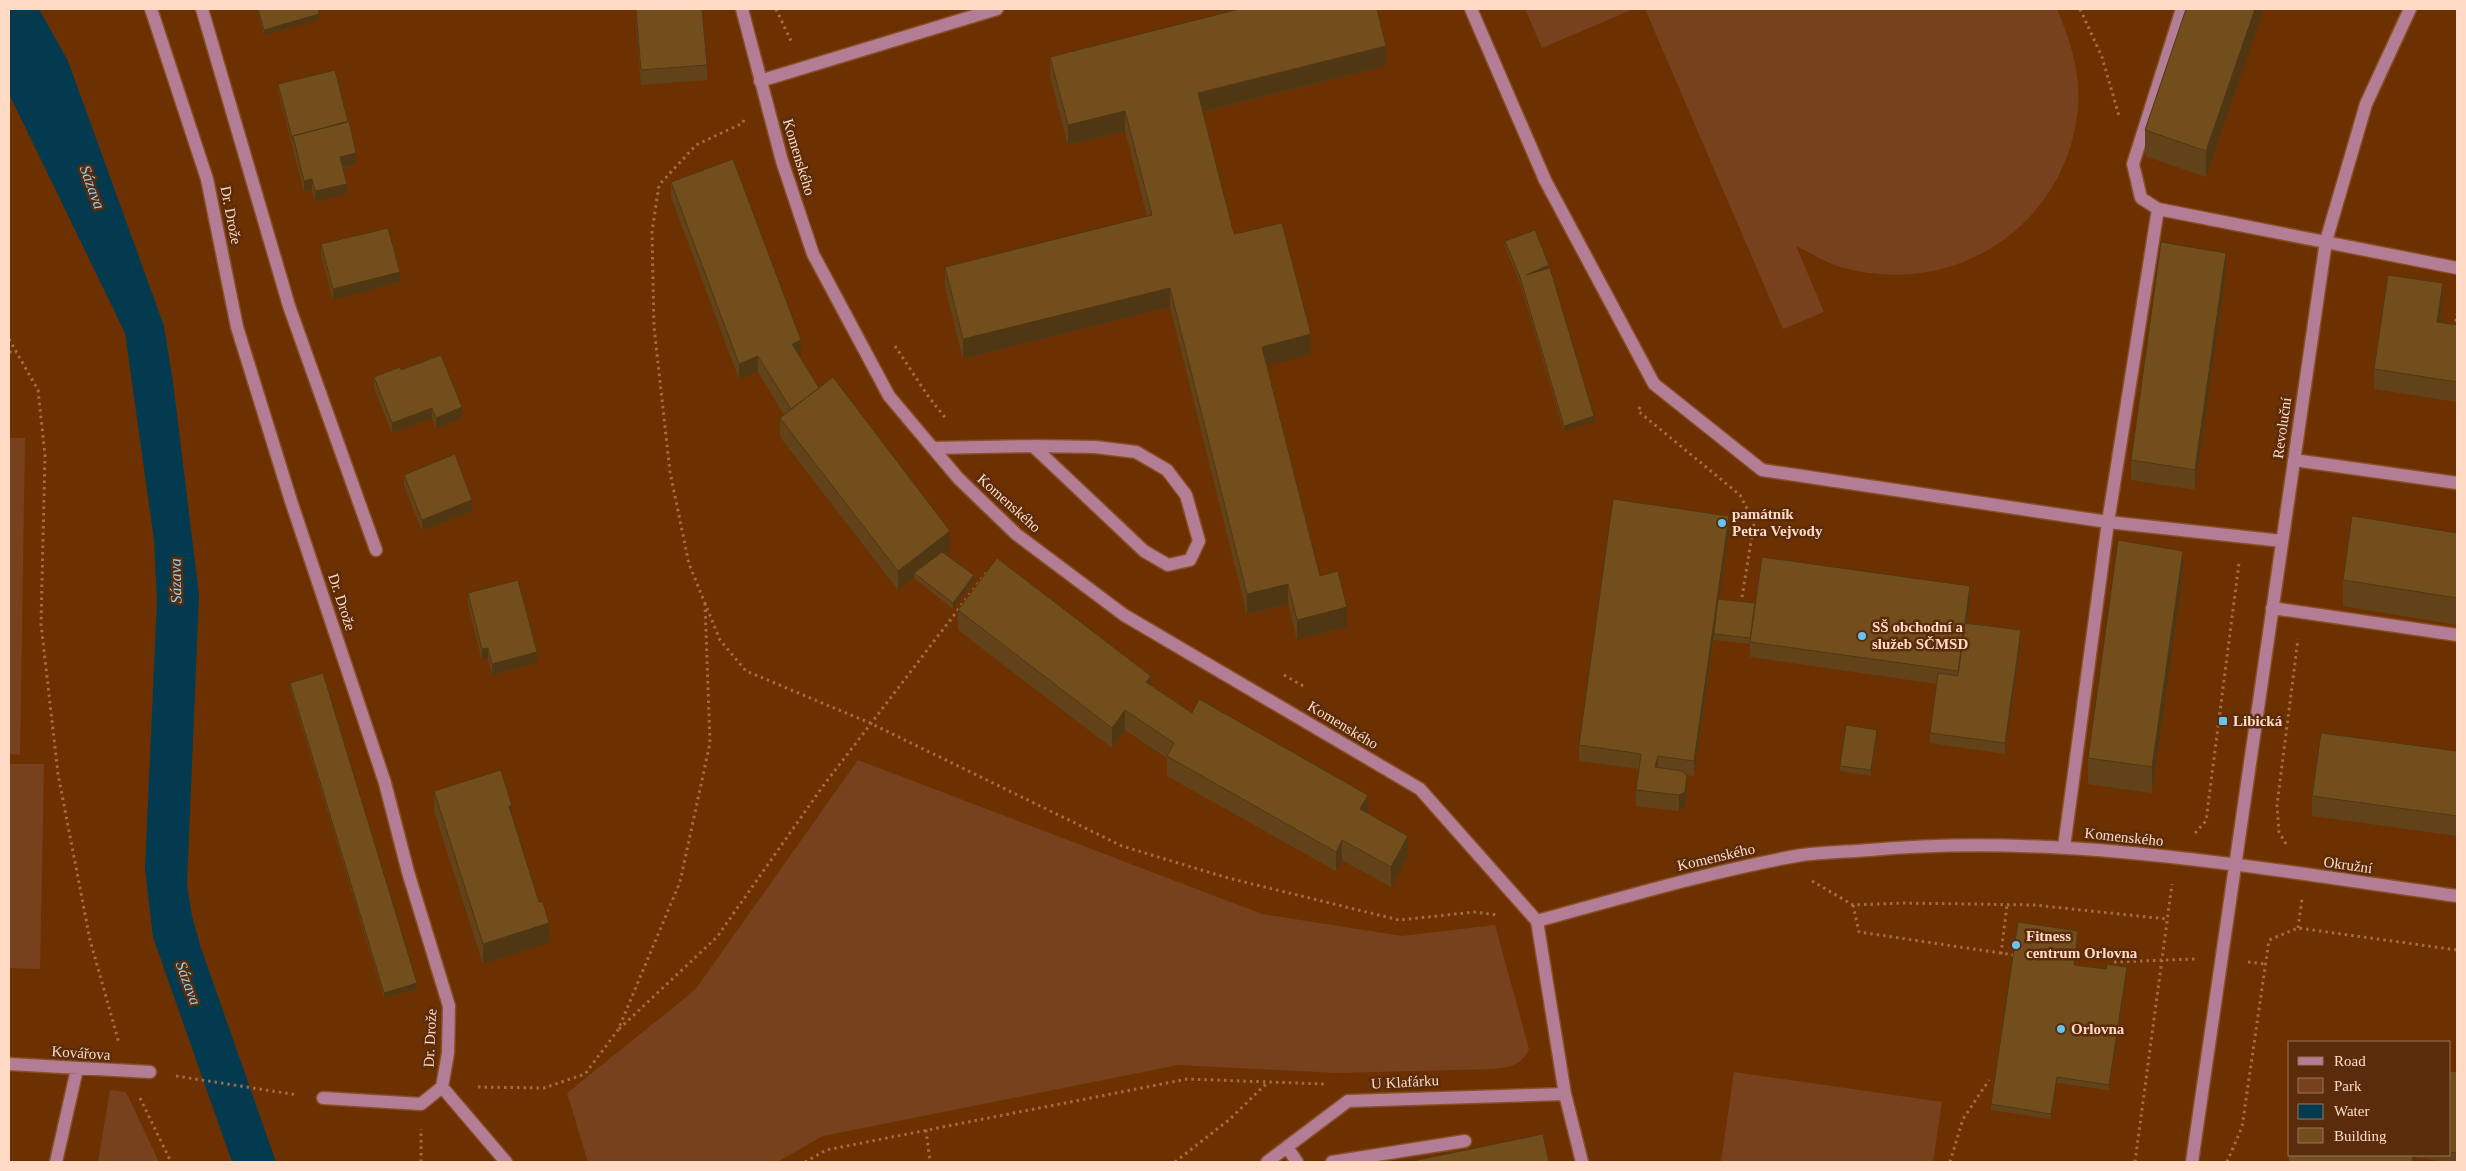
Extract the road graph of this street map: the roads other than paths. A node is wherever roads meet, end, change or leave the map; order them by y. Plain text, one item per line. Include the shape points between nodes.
1 (151, 9) edge
2 (202, 9) edge
3 (742, 9) edge
4 (997, 9) edge
5 (1471, 9) edge
6 (2182, 9) edge
7 (2410, 9) edge
8 (760, 81) junction
9 (2158, 210) junction
10 (2326, 241) junction
11 (2457, 268) edge
12 (1033, 446) junction
13 (933, 448) junction
14 (2294, 460) junction
15 (2457, 483) edge
16 (2108, 522) junction
17 (2282, 541) junction
18 (376, 550) dead end
19 (2272, 608) junction
20 (2457, 635) edge
21 (2064, 847) junction
22 (2235, 865) junction
23 (2457, 896) edge
24 (1537, 921) junction
25 (9, 1064) edge
26 (77, 1068) junction
27 (150, 1072) road end
28 (442, 1087) junction
29 (1565, 1094) junction
30 (323, 1098) road end
31 (1465, 1141) dead end
32 (1287, 1147) junction
33 (56, 1162) edge
34 (506, 1162) edge
35 (1267, 1162) edge
36 (1297, 1162) edge
37 (1332, 1162) edge
38 (1582, 1162) edge
39 (2192, 1162) edge

1 - 28 street, Dr. Drože via 207,180 237,327 385,783 449,1006 448,1053
2 - 18 street, Dr. Drože via 289,306
3 - 8 street, Komenského
4 - 8 street
5 - 16 street via 1545,180 1654,384 1762,470
6 - 9 street via 2133,164 2141,198
7 - 10 street, Revoluční via 2366,104
8 - 13 street, Komenského via 813,254 888,396
9 - 10 street
9 - 16 street
10 - 11 street
10 - 14 street, Revoluční
12 - 12 street via 1094,447 1136,452 1167,470 1186,494 1199,541 1190,560 1168,565 1144,551
12 - 13 street
13 - 24 street, Komenského via 958,478 1016,534 1124,615 1420,789
14 - 15 street
14 - 17 street, Revoluční
16 - 17 street
16 - 21 street
17 - 19 street, Revoluční
19 - 20 street
19 - 22 street, Revoluční
21 - 22 street, Komenského
21 - 24 street, Komenského via 1930,844 1797,856 1695,877
22 - 23 street, Okružní
22 - 39 street
24 - 29 street
25 - 26 street, Kovářova
26 - 27 street, Kovářova
26 - 33 street
28 - 30 street, Dr. Drože via 421,1104
28 - 34 street
29 - 32 street, U Klafárku via 1348,1101
29 - 38 street
31 - 37 street
32 - 35 street, U Klafárku
32 - 36 street

